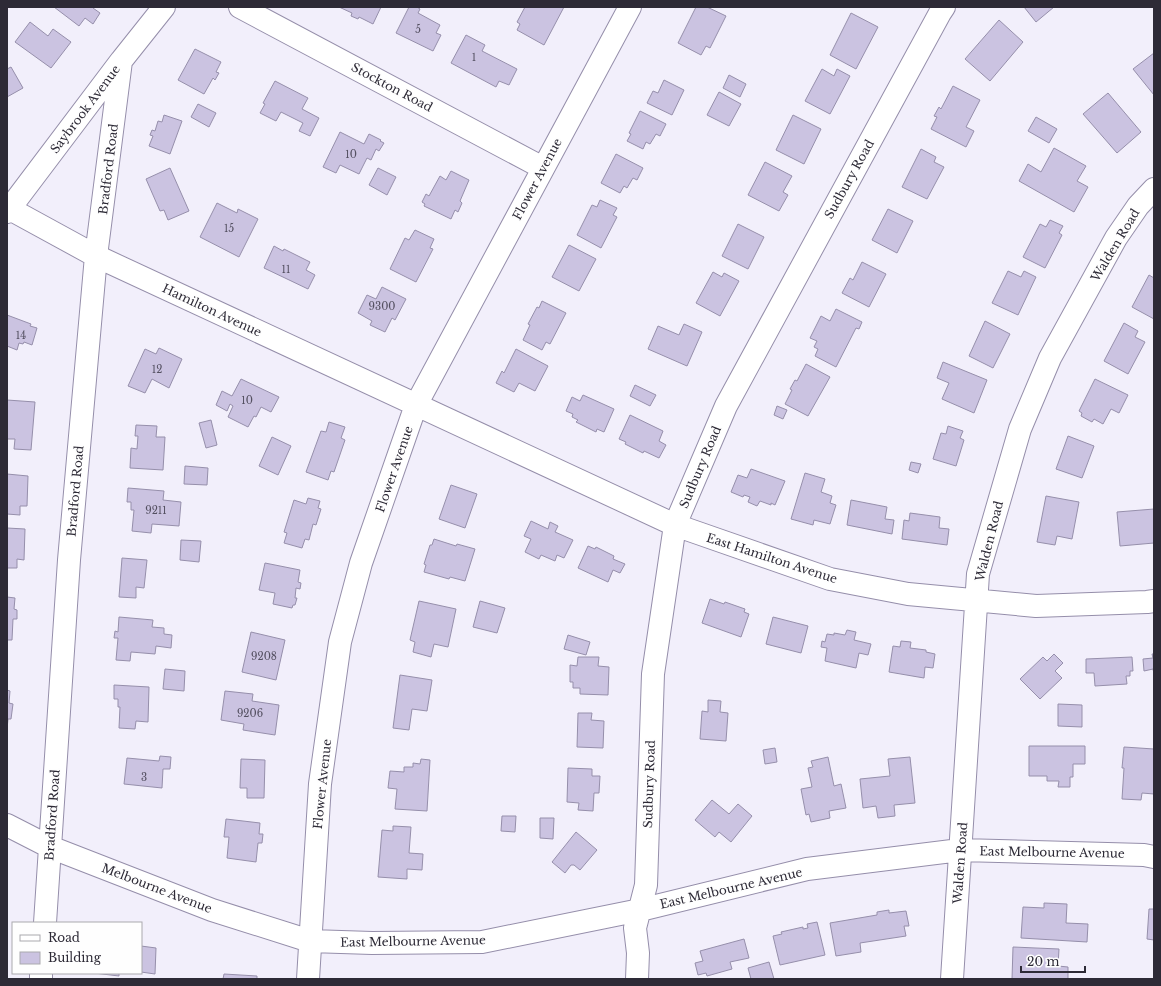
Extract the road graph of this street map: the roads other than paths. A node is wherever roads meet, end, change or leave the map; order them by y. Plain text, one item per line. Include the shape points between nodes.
1 (164, 7) edge
2 (240, 7) edge
3 (630, 7) edge
4 (944, 7) edge
5 (121, 61) junction
6 (543, 168) junction
7 (1154, 189) edge
8 (8, 210) edge
9 (96, 256) junction
10 (416, 405) junction
11 (675, 525) junction
12 (976, 600) junction
13 (1154, 601) edge
14 (7, 825) edge
15 (50, 847) junction
16 (960, 850) junction
17 (1154, 856) edge
18 (640, 910) junction
19 (45, 922) edge
20 (310, 941) junction
21 (308, 979) edge
22 (637, 979) edge
23 (952, 979) edge

1 - 5 street, Saybrook Avenue
2 - 6 street, Stockton Road
3 - 6 street, Flower Avenue
4 - 11 street, Sudbury Road via 726,406
5 - 8 street, Saybrook Avenue
5 - 9 street, Bradford Road
6 - 10 street, Flower Avenue
7 - 12 street, Walden Road via 1138,206 1116,238 1050,358 1020,429 978,574
8 - 9 street, Hamilton Avenue
9 - 10 street, Hamilton Avenue
9 - 15 street, Bradford Road via 69,560
10 - 11 street, East Hamilton Avenue
10 - 20 street, Flower Avenue via 361,563 340,642 320,784
11 - 12 street, East Hamilton Avenue via 830,579 908,594
11 - 18 street, Sudbury Road via 653,674 646,885
12 - 13 street, East Hamilton Avenue via 1036,606
12 - 16 street, Walden Road
14 - 15 street, Melbourne Avenue
15 - 19 street, Bradford Road
15 - 20 street, Melbourne Avenue via 212,910
16 - 17 street, East Melbourne Avenue
16 - 18 street, East Melbourne Avenue via 807,869
16 - 23 street, Walden Road
18 - 20 street, East Melbourne Avenue via 482,942
18 - 22 street, Sudbury Road via 635,928 638,953
20 - 21 street, Flower Avenue

